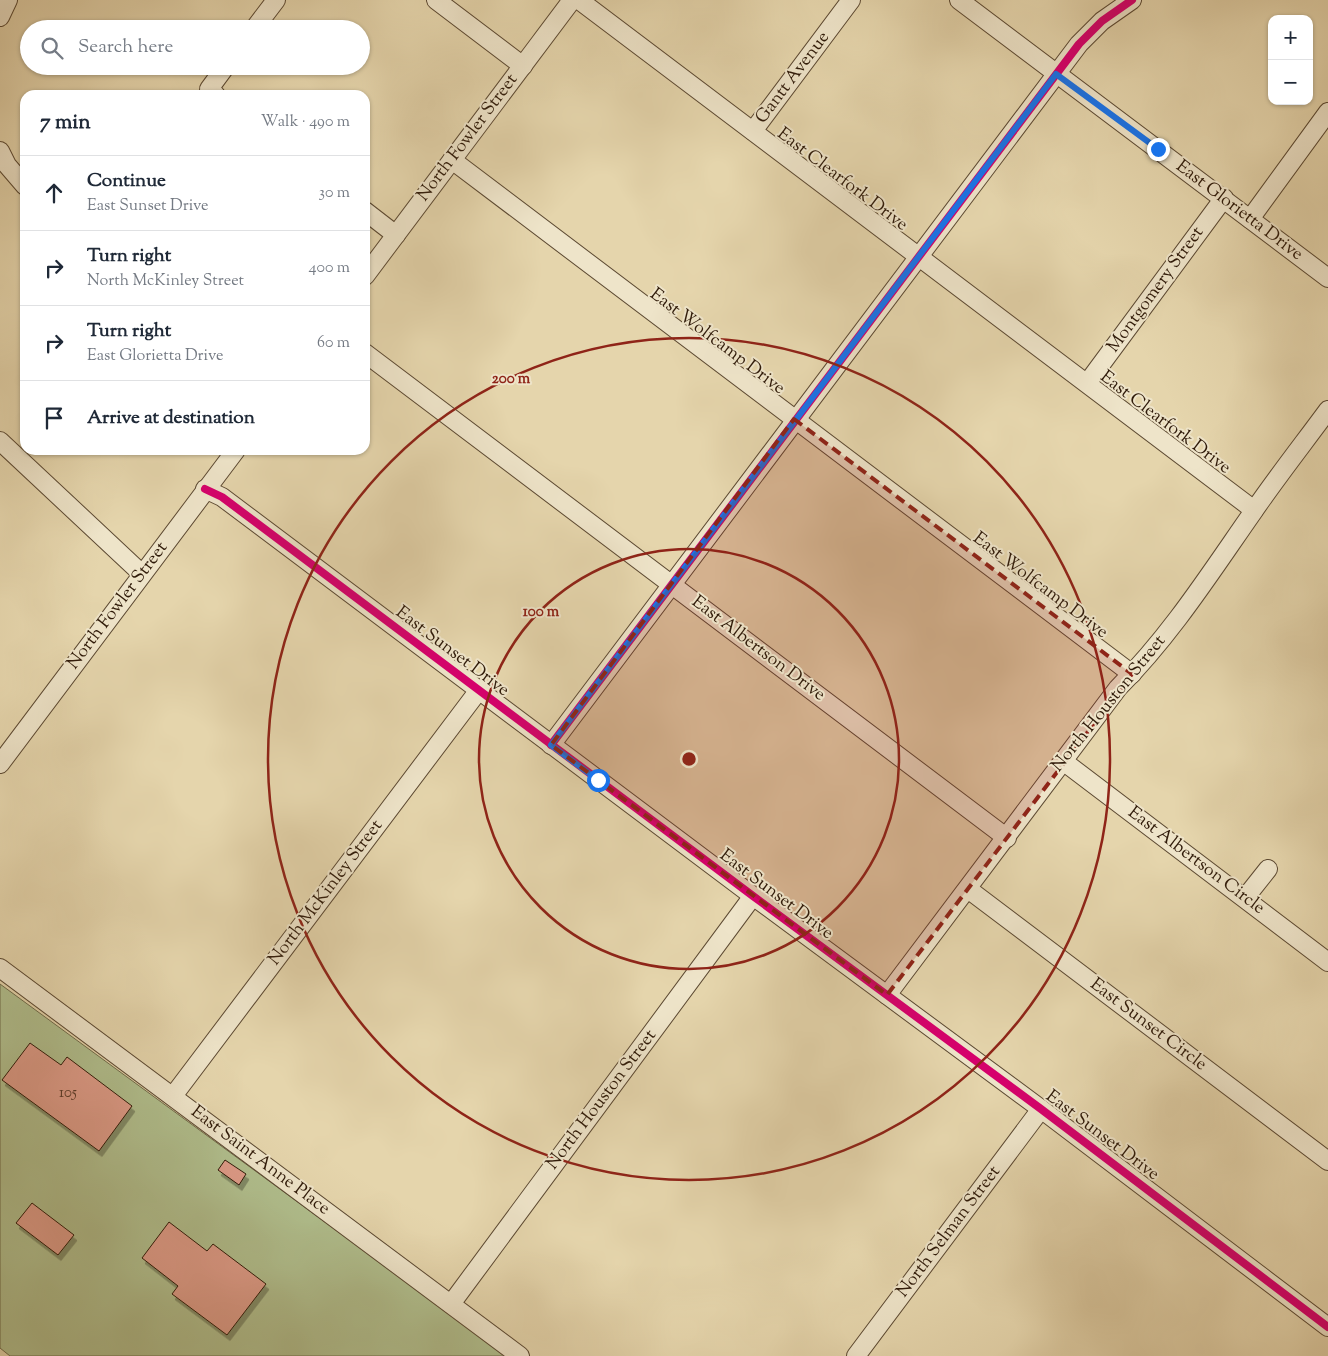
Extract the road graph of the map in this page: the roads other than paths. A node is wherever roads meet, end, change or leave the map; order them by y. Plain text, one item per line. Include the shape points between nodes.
1 (8, 0) edge
2 (276, 0) edge
3 (436, 0) edge
4 (572, 0) edge
5 (579, 0) edge
6 (851, 0) edge
7 (959, 0) edge
8 (1132, 0) edge
9 (0, 17) edge
10 (261, 20) edge
11 (522, 66) junction
12 (1056, 74) junction
13 (221, 75) edge
14 (213, 90) edge
15 (1328, 112) edge
16 (753, 131) junction
17 (0, 152) edge
18 (452, 160) junction
19 (20, 180) edge
20 (1224, 198) junction
21 (370, 215) edge
22 (1250, 219) junction
23 (396, 235) junction
24 (918, 256) junction
25 (370, 269) edge
26 (1328, 278) edge
27 (370, 357) edge
28 (1088, 382) junction
29 (1328, 410) edge
30 (794, 419) junction
31 (0, 441) edge
32 (232, 455) edge
33 (205, 489) junction
34 (1254, 510) junction
35 (142, 574) junction
36 (671, 583) junction
37 (1132, 674) junction
38 (479, 690) junction
39 (6, 742) edge
40 (551, 745) junction
41 (1063, 760) junction
42 (0, 764) edge
43 (1007, 838) junction
44 (1268, 869) dead end
45 (968, 889) junction
46 (754, 896) junction
47 (1245, 898) junction
48 (1328, 962) edge
49 (0, 968) edge
50 (887, 995) junction
51 (173, 1096) junction
52 (1041, 1109) junction
53 (1328, 1161) edge
54 (451, 1304) junction
55 (1328, 1327) edge
56 (520, 1356) edge
57 (856, 1356) edge

1 - 9 street
2 - 10 street
3 - 11 street
4 - 11 street, North Fowler Street
5 - 16 street, East Clearfork Drive
6 - 16 street, Gantt Avenue
7 - 12 street, East Glorietta Drive
8 - 12 street via 1102,21
11 - 18 street, North Fowler Street
12 - 20 street, East Glorietta Drive
12 - 24 street
13 - 14 street
15 - 22 street
16 - 24 street, East Clearfork Drive
17 - 19 street
18 - 23 street, North Fowler Street
18 - 30 street, East Wolfcamp Drive
20 - 22 street, East Glorietta Drive
20 - 28 street, Montgomery Street
21 - 23 street
22 - 26 street, East Glorietta Drive
23 - 25 street, North Fowler Street
24 - 28 street, East Clearfork Drive
24 - 30 street
27 - 36 street, East Albertson Drive
28 - 34 street, East Clearfork Drive
29 - 34 street, North Houston Street
30 - 36 street
30 - 37 street, East Wolfcamp Drive
31 - 35 street
32 - 33 street, North Fowler Street
33 - 35 street, North Fowler Street
33 - 38 street, East Sunset Drive via 222,497
34 - 37 street, North Houston Street via 1198,592
35 - 39 street, North Fowler Street
36 - 40 street
36 - 43 street, East Albertson Drive
37 - 41 street, North Houston Street
38 - 40 street, East Sunset Drive
38 - 51 street, North McKinley Street
39 - 42 street, North Fowler Street
40 - 46 street, East Sunset Drive
41 - 43 street, North Houston Street
41 - 47 street, East Albertson Circle
43 - 45 street, North Houston Street
44 - 47 street
45 - 50 street, North Houston Street
45 - 53 street, East Sunset Circle
46 - 50 street, East Sunset Drive
46 - 54 street, North Houston Street
47 - 48 street, East Albertson Circle
49 - 51 street, East Saint Anne Place
50 - 52 street, East Sunset Drive
51 - 54 street, East Saint Anne Place
52 - 55 street, East Sunset Drive
52 - 57 street, North Selman Street
54 - 56 street, East Saint Anne Place

